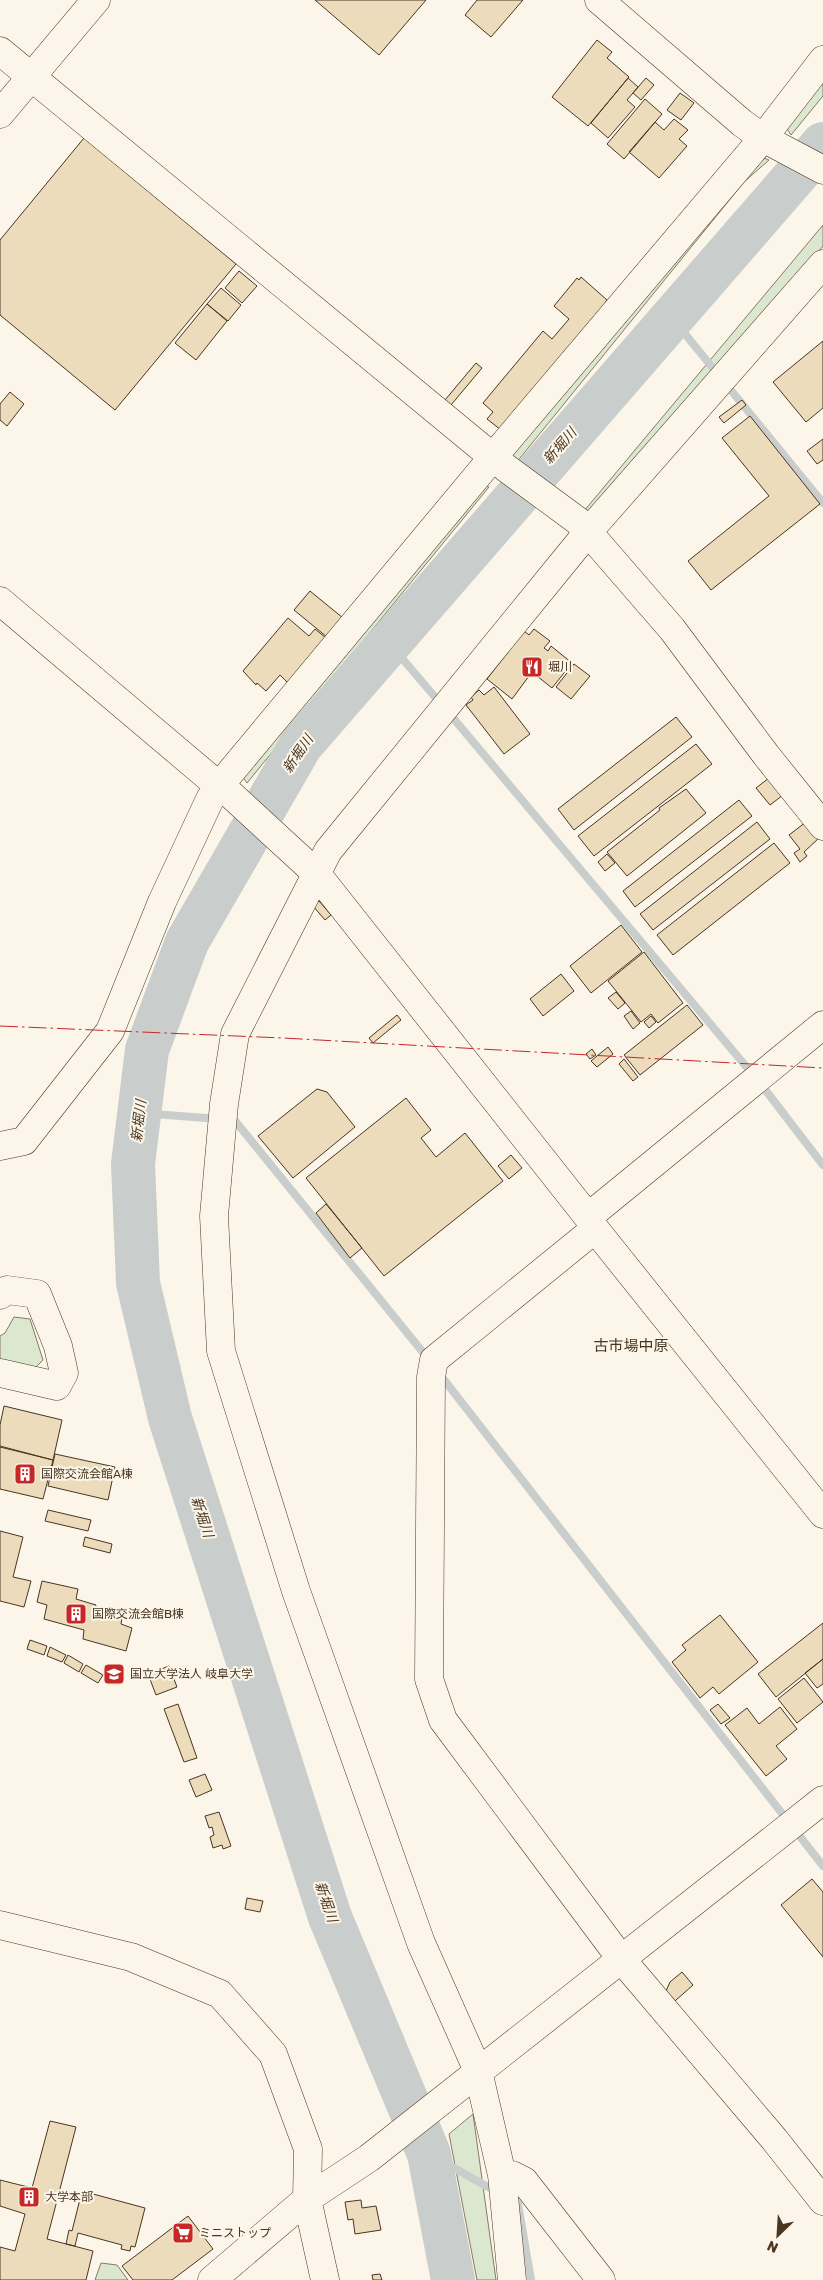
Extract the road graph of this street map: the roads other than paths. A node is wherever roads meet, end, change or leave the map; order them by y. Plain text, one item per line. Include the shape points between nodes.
1 (96, 0) edge
2 (599, 0) edge
3 (0, 51) edge
4 (823, 60) edge
5 (31, 78) junction
6 (0, 114) edge
7 (772, 143) junction
8 (823, 170) edge
9 (823, 264) edge
10 (500, 462) junction
11 (583, 526) junction
12 (0, 601) edge
13 (224, 789) junction
14 (823, 826) edge
15 (311, 868) junction
16 (823, 1025) edge
17 (0, 1146) edge
18 (592, 1223) junction
19 (0, 1295) edge
20 (0, 1373) edge
21 (823, 1514) edge
22 (823, 1800) edge
23 (0, 1925) edge
24 (622, 1960) junction
25 (473, 2075) junction
26 (502, 2175) junction
27 (307, 2199) junction
28 (823, 2201) edge
29 (316, 2243) junction
30 (212, 2280) edge
31 (310, 2280) edge
32 (324, 2280) edge
33 (512, 2280) edge
34 (601, 2280) edge

1 - 5 street
2 - 7 street
3 - 5 street
4 - 7 street
5 - 6 street
5 - 10 street
7 - 8 street
7 - 10 street
9 - 11 street
10 - 11 street
10 - 13 street
11 - 14 street via 672,629
11 - 15 street via 328,851
12 - 13 street
13 - 15 street
13 - 17 street via 210,799 162,902 110,1031 24,1141
15 - 18 street
15 - 25 street via 235,1034 224,1104 214,1216 221,1351 296,1591 421,1943
16 - 18 street
18 - 21 street
18 - 24 street via 434,1360 431,1377 428,1679 443,1720
19 - 20 street via 7,1290 37,1294 58,1346 64,1373 57,1386
22 - 24 street
23 - 27 street via 131,1957 220,1994 273,2054 308,2150
24 - 25 street
24 - 28 street
25 - 26 street
25 - 27 street via 369,2158
26 - 33 street
26 - 34 street via 512,2175 524,2181
27 - 29 street
27 - 30 street
29 - 31 street
29 - 32 street

